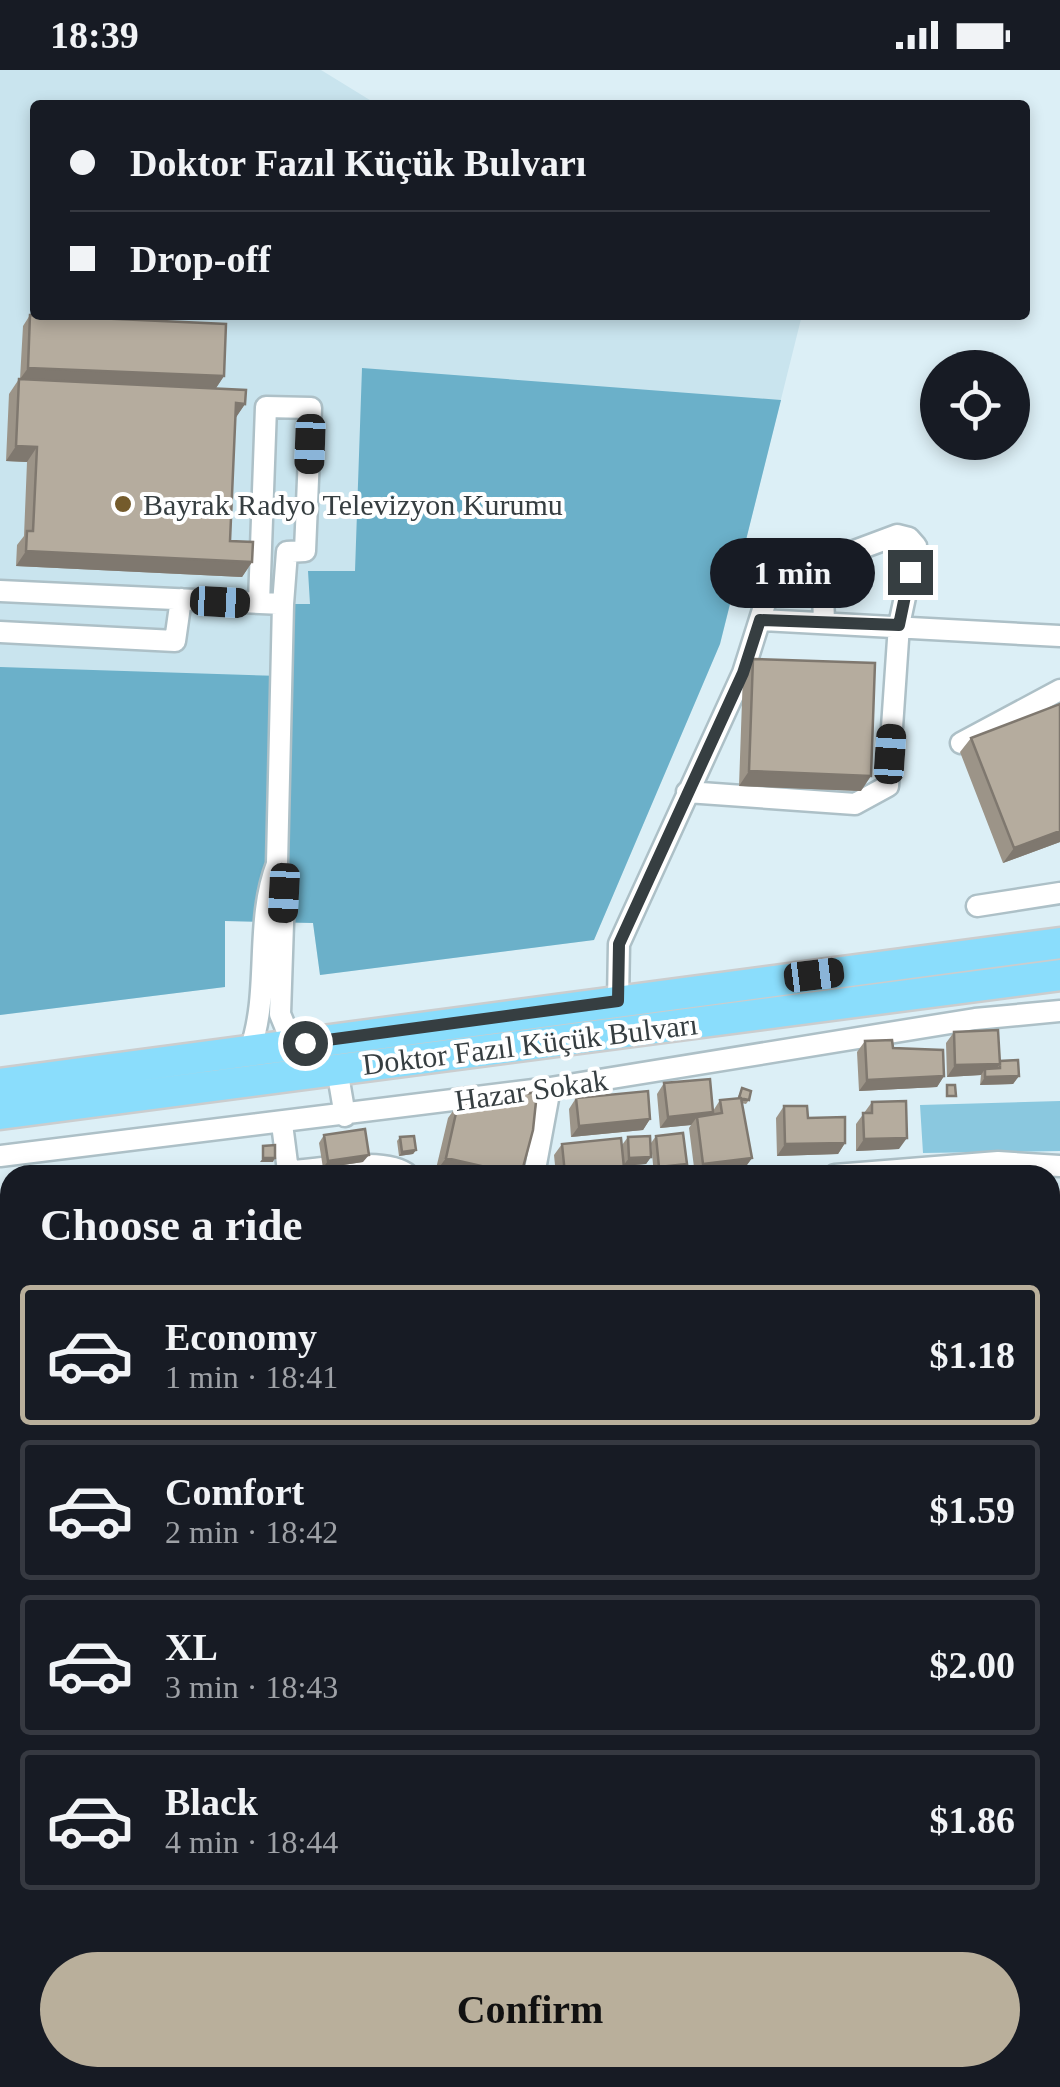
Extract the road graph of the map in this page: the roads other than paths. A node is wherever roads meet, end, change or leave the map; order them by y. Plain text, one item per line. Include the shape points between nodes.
1 (822, 563) junction
2 (0, 591) edge
3 (180, 600) junction
4 (259, 603) junction
5 (283, 604) junction
6 (760, 620) junction
7 (824, 622) junction
8 (899, 625) junction
9 (0, 632) edge
10 (1060, 636) edge
11 (1060, 690) edge
12 (961, 743) dead end
13 (687, 792) junction
14 (277, 864) junction
15 (1060, 893) edge
16 (977, 906) dead end
17 (1060, 943) edge
18 (1060, 975) edge
19 (618, 1001) junction
20 (1060, 1011) edge
21 (305, 1043) junction
22 (250, 1050) junction
23 (336, 1069) junction
24 (0, 1084) edge
25 (550, 1088) junction
26 (0, 1114) edge
27 (345, 1116) junction
28 (282, 1124) junction
29 (0, 1156) edge
30 (287, 1165) edge
31 (536, 1165) edge
32 (960, 1165) edge
33 (1044, 1165) edge

1 - 6 street via 778,562
1 - 7 street
1 - 8 street via 897,535 909,538 916,546
2 - 3 street
3 - 4 street
3 - 9 street via 175,642
4 - 5 street
4 - 5 street via 266,407 311,408 305,550 287,552
5 - 14 street
6 - 7 street
6 - 13 street via 743,673
7 - 8 street
8 - 10 street
8 - 13 street via 888,786 856,804
11 - 12 street
13 - 19 street via 619,944
14 - 21 street via 284,893 280,1014 286,1031
14 - 22 street via 267,890 258,1028
15 - 16 street
17 - 19 highway, Doktor Fazıl Küçük Bulvarı
18 - 23 highway, Doktor Fazıl Küçük Bulvarı
19 - 21 highway, Doktor Fazıl Küçük Bulvarı
20 - 25 street, Hazar Sokak
21 - 22 highway, Doktor Fazıl Küçük Bulvarı
22 - 24 highway, Doktor Fazıl Küçük Bulvarı
23 - 26 highway, Doktor Fazıl Küçük Bulvarı
23 - 27 street
25 - 27 street, Hazar Sokak
25 - 31 street
27 - 28 street, Hazar Sokak
28 - 29 street, Hazar Sokak
28 - 30 street
32 - 33 street

